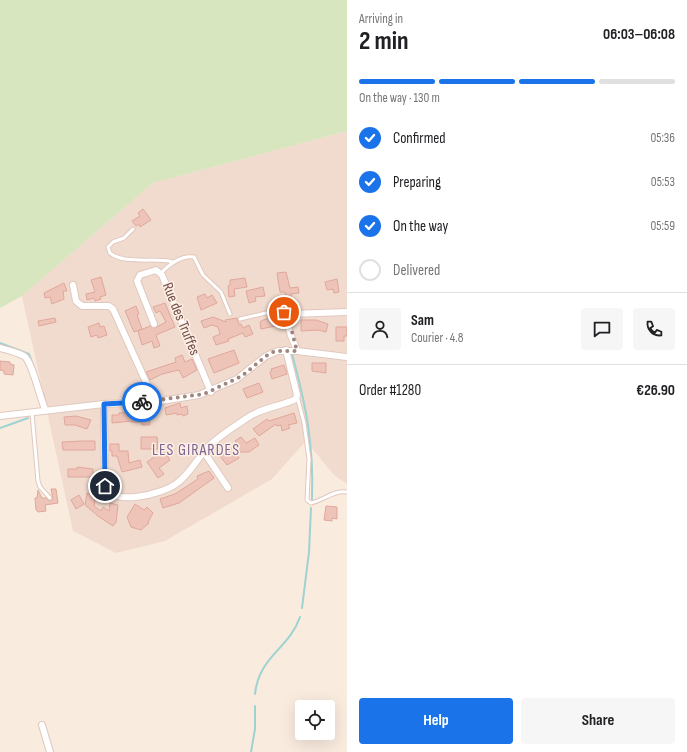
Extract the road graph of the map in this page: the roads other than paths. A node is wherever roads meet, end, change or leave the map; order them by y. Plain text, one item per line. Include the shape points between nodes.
1 (133, 229) dead end
2 (173, 262) junction
3 (161, 273) junction
4 (73, 285) dead end
5 (347, 312) edge
6 (230, 314) dead end
7 (240, 319) dead end
8 (288, 319) junction
9 (154, 324) dead end
10 (0, 348) edge
11 (286, 350) junction
12 (297, 351) junction
13 (347, 357) edge
14 (211, 392) junction
15 (297, 395) junction
16 (155, 402) junction
17 (104, 404) junction
18 (45, 409) junction
19 (32, 411) junction
20 (0, 416) edge
21 (204, 452) junction
22 (228, 488) dead end
23 (347, 492) edge
24 (50, 498) dead end
25 (42, 725) dead end
26 (50, 752) edge

1 - 2 lane via 124,238 111,243 108,247 110,253 134,259
2 - 3 lane
2 - 6 lane via 188,256 196,258 203,275 221,292
3 - 9 street, Rue des Truffes via 156,270 140,275 137,281
3 - 14 street, Rue des Truffes
4 - 16 street via 76,301 82,306 109,306 113,309
5 - 8 street via 293,314
7 - 8 lane via 279,310 284,312
8 - 12 street
10 - 18 street via 20,354 30,362
11 - 12 street
11 - 14 street via 271,353 247,373
11 - 15 street
12 - 13 street
14 - 16 street
15 - 21 street via 295,400 253,414 218,438
15 - 23 lane via 309,459 307,500 312,503 338,492
16 - 17 street
17 - 18 street
17 - 21 street via 105,484 114,496 151,494 170,488 186,474
18 - 19 street
19 - 20 street
19 - 24 lane via 38,481
21 - 22 street
25 - 26 street

